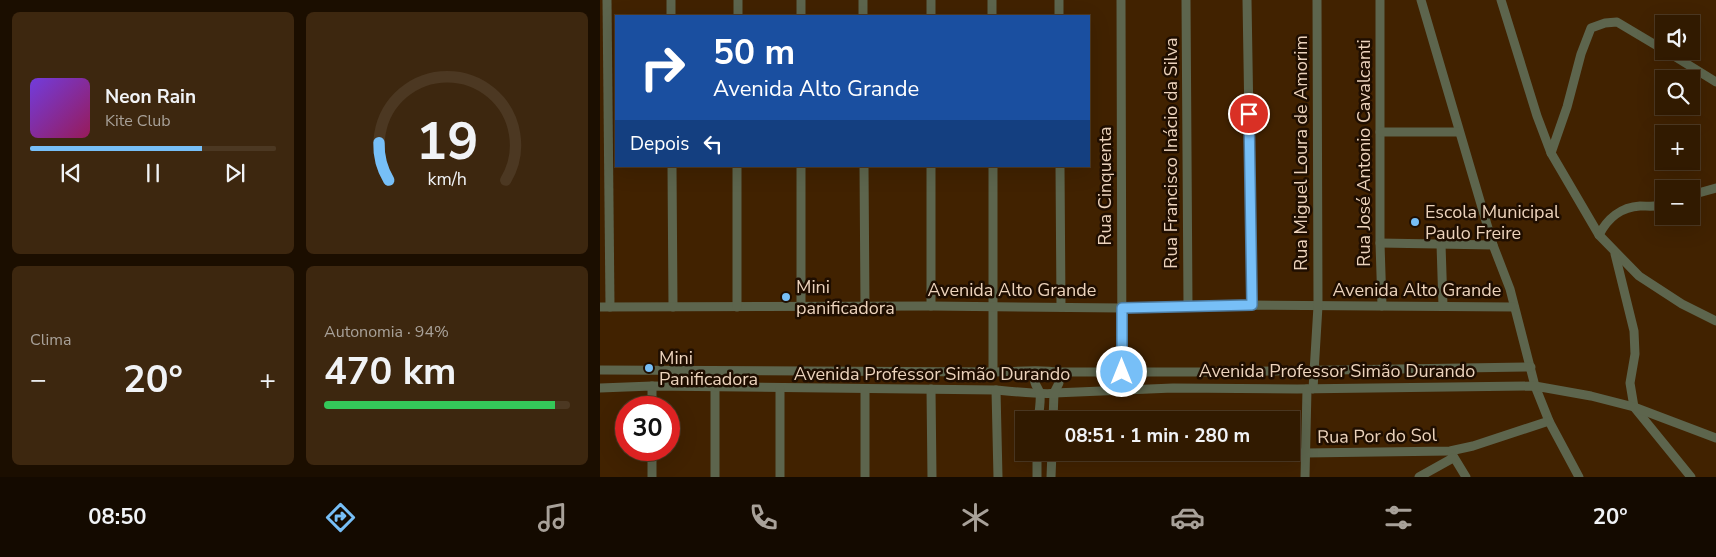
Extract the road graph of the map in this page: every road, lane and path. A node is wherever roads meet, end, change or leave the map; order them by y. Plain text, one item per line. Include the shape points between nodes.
1 (607, 0) edge
2 (671, 0) edge
3 (738, 0) edge
4 (801, 0) edge
5 (863, 0) edge
6 (931, 0) edge
7 (992, 0) edge
8 (1059, 0) edge
9 (1121, 0) edge
10 (1186, 0) edge
11 (1247, 0) edge
12 (1317, 0) edge
13 (1380, 0) edge
14 (1421, 0) edge
15 (1501, 0) edge
16 (671, 15) edge
17 (738, 15) edge
18 (801, 15) edge
19 (863, 15) edge
20 (931, 15) edge
21 (992, 15) edge
22 (1059, 15) edge
23 (1655, 44) edge
24 (1681, 60) edge
25 (1716, 82) edge
26 (1380, 132) junction
27 (1459, 132) junction
28 (1552, 153) junction
29 (672, 167) edge
30 (737, 167) edge
31 (801, 167) edge
32 (864, 167) edge
33 (931, 167) edge
34 (992, 167) edge
35 (1060, 167) edge
36 (1716, 188) edge
37 (1700, 192) edge
38 (1655, 206) edge
39 (1599, 236) junction
40 (1380, 243) junction
41 (1442, 244) junction
42 (1493, 245) junction
43 (1615, 251) junction
44 (1252, 305) junction
45 (801, 306) junction
46 (865, 306) junction
47 (930, 306) junction
48 (993, 306) junction
49 (1188, 306) junction
50 (1318, 306) junction
51 (1382, 306) junction
52 (1443, 306) junction
53 (600, 307) edge
54 (610, 307) junction
55 (673, 307) junction
56 (1061, 307) junction
57 (1514, 307) junction
58 (737, 308) junction
59 (1122, 308) junction
60 (1716, 321) edge
61 (1531, 367) junction
62 (600, 370) edge
63 (1315, 371) junction
64 (993, 372) junction
65 (1040, 372) junction
66 (1054, 372) junction
67 (1122, 372) junction
68 (652, 386) junction
69 (1535, 386) junction
70 (715, 387) junction
71 (600, 388) edge
72 (780, 389) junction
73 (931, 389) junction
74 (1310, 389) junction
75 (865, 390) junction
76 (996, 390) junction
77 (1104, 390) junction
78 (1040, 392) junction
79 (1054, 393) junction
80 (652, 396) edge
81 (1634, 407) junction
82 (1039, 411) edge
83 (1053, 411) edge
84 (1549, 421) junction
85 (1716, 438) edge
86 (1300, 453) edge
87 (1305, 453) junction
88 (1452, 454) junction
89 (652, 461) edge
90 (1038, 461) edge
91 (1052, 461) edge
92 (652, 477) edge
93 (715, 477) edge
94 (780, 477) edge
95 (865, 477) edge
96 (932, 477) edge
97 (998, 477) edge
98 (1037, 477) edge
99 (1051, 477) edge
100 (1305, 477) edge
101 (1419, 477) edge
102 (1466, 477) edge
103 (1579, 477) edge
104 (1691, 477) edge

1 - 54 street
2 - 16 street
3 - 17 street
4 - 18 street
5 - 19 street
6 - 20 street
7 - 21 street
8 - 22 street
9 - 59 street, Rua Cinquenta
10 - 49 street, Rua Francisco Inácio da Silva
11 - 44 street
12 - 50 street, Rua Miguel Loura de Amorim
13 - 26 street, Rua José Antonio Cavalcanti
14 - 27 street
15 - 28 street via 1537,116
23 - 28 street via 1617,22 1597,24 1591,28
24 - 25 street
26 - 27 street
26 - 40 street, Rua José Antonio Cavalcanti
27 - 42 street
28 - 39 street
29 - 55 street
30 - 58 street
31 - 45 street
32 - 46 street
33 - 47 street
34 - 48 street
35 - 56 street
36 - 37 street
38 - 39 street via 1622,210 1608,221
39 - 43 street
40 - 41 street
40 - 51 street, Rua José Antonio Cavalcanti
41 - 42 street
41 - 52 street
42 - 57 street
43 - 60 street via 1639,276
43 - 81 street via 1634,331 1635,354 1630,383
44 - 49 street, Avenida Alto Grande
44 - 50 street, Avenida Alto Grande
45 - 46 street, Avenida Alto Grande
45 - 58 street, Avenida Alto Grande
46 - 47 street, Avenida Alto Grande
47 - 48 street, Avenida Alto Grande
48 - 56 street, Avenida Alto Grande
48 - 64 street
49 - 59 street, Avenida Alto Grande
50 - 51 street, Avenida Alto Grande
50 - 63 street, Rua Miguel Loura de Amorim
51 - 52 street, Avenida Alto Grande
52 - 57 street, Avenida Alto Grande
53 - 54 street, Avenida Alto Grande
54 - 55 street, Avenida Alto Grande
55 - 58 street, Avenida Alto Grande
56 - 59 street, Avenida Alto Grande
57 - 61 street
59 - 67 street, Rua Cinquenta
61 - 63 street, Avenida Professor Simão Durando
61 - 69 street
62 - 64 street, Avenida Professor Simão Durando
63 - 67 street, Avenida Professor Simão Durando
63 - 74 street, Rua Miguel Loura de Amorim
64 - 65 street, Avenida Professor Simão Durando
65 - 66 street, Avenida Professor Simão Durando
65 - 78 street via 1034,382
66 - 67 street, Avenida Professor Simão Durando
66 - 79 street via 1059,386
67 - 77 street via 1118,386
68 - 70 street, Avenida Professor Simão Durando
68 - 71 street, Avenida Professor Simão Durando
68 - 80 street
69 - 74 street, Avenida Professor Simão Durando
69 - 81 street, Avenida Professor Simão Durando
69 - 84 street
70 - 72 street, Avenida Professor Simão Durando
70 - 93 street
72 - 75 street, Avenida Professor Simão Durando
72 - 94 street
73 - 75 street, Avenida Professor Simão Durando
73 - 76 street, Avenida Professor Simão Durando
73 - 96 street
74 - 77 street, Avenida Professor Simão Durando
74 - 87 street, Rua Miguel Loura de Amorim
75 - 95 street
76 - 78 street, Avenida Professor Simão Durando
76 - 97 street
77 - 79 street, Avenida Professor Simão Durando
78 - 79 street, Avenida Professor Simão Durando
78 - 82 street
79 - 83 street
81 - 85 street, Avenida Professor Simão Durando
81 - 104 street
84 - 88 street, Rua Por do Sol
84 - 103 street
86 - 87 street, Rua Por do Sol
87 - 88 street, Rua Por do Sol
87 - 100 street, Rua Miguel Loura de Amorim
88 - 101 street
88 - 102 street
89 - 92 street
90 - 98 street
91 - 99 street

